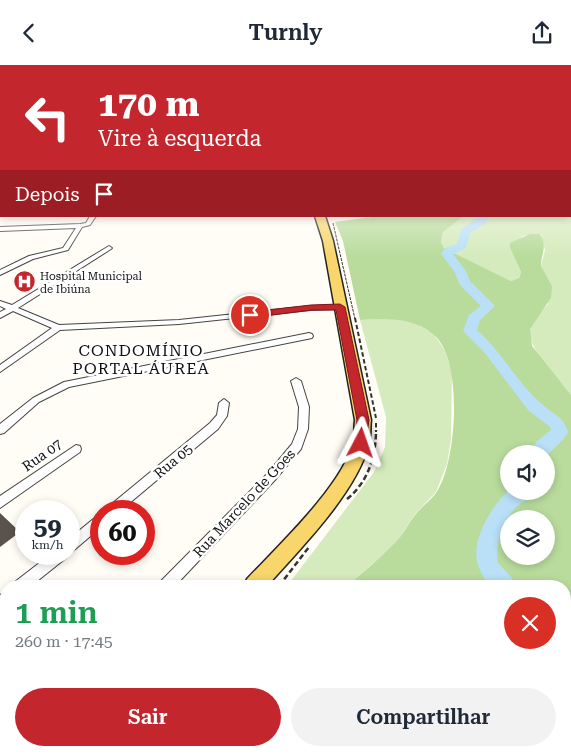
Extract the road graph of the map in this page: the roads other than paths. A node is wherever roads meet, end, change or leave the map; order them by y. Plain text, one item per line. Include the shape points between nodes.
1 (92, 217) edge
2 (320, 217) edge
3 (80, 225) junction
4 (0, 229) edge
5 (109, 248) dead end
6 (0, 273) edge
7 (0, 303) edge
8 (340, 307) junction
9 (12, 308) junction
10 (0, 316) edge
11 (58, 329) junction
12 (309, 336) dead end
13 (0, 369) edge
14 (296, 381) dead end
15 (224, 403) dead end
16 (0, 430) edge
17 (76, 449) dead end
18 (125, 500) edge
19 (0, 503) edge
20 (90, 529) edge
21 (80, 538) edge
22 (48, 565) edge
23 (29, 580) edge
24 (172, 580) edge
25 (259, 580) edge

1 - 3 street via 88,224
2 - 8 main road
3 - 4 street
3 - 6 street via 66,249 30,257
5 - 9 street
7 - 9 street
8 - 11 street
8 - 25 main road via 363,420 361,443 352,465 321,509
9 - 10 street
9 - 11 street
11 - 13 street
12 - 16 street via 67,384 36,400
14 - 24 street, Rua Marcelo de Goes via 304,407 303,429 297,446
15 - 18 street, Rua 05 via 222,416 214,426
17 - 19 street, Rua 07
20 - 21 street
22 - 23 street

